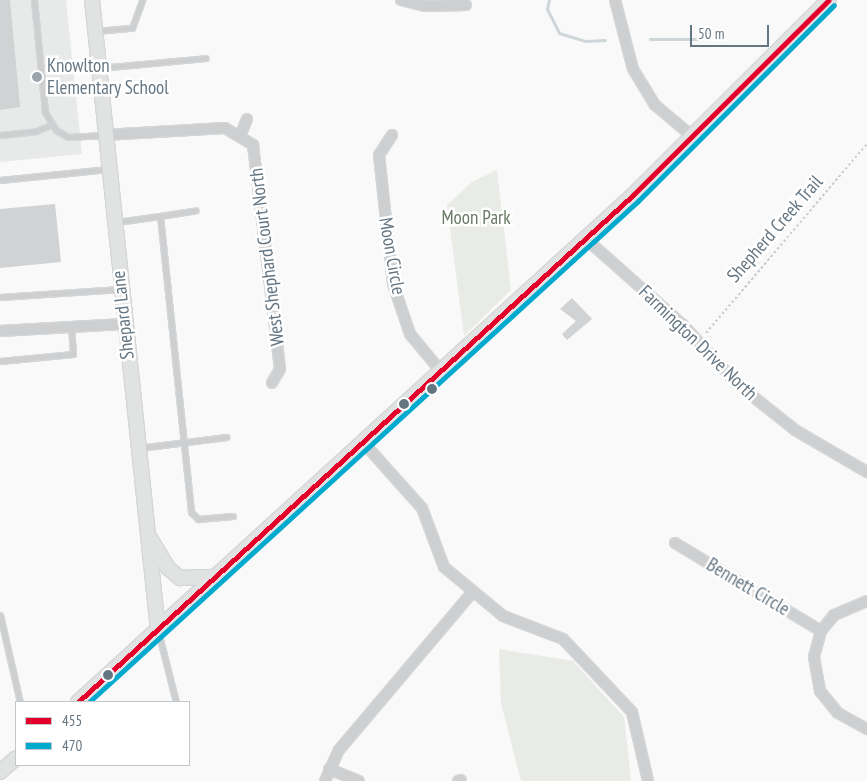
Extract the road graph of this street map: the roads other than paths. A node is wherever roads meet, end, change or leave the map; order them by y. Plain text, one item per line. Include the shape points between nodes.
1 (34, 0) edge
2 (92, 0) edge
3 (142, 0) edge
4 (401, 0) edge
5 (615, 0) edge
6 (829, 0) edge
7 (466, 5) dead end
8 (94, 31) junction
9 (206, 58) dead end
10 (98, 68) junction
11 (247, 119) dead end
12 (52, 124) junction
13 (241, 134) junction
14 (0, 135) edge
15 (104, 135) junction
16 (392, 135) dead end
17 (692, 136) junction
18 (108, 169) junction
19 (0, 180) edge
20 (196, 210) dead end
21 (160, 216) junction
22 (114, 222) junction
23 (585, 238) junction
24 (121, 289) junction
25 (0, 297) edge
26 (124, 324) junction
27 (71, 327) junction
28 (0, 331) edge
29 (0, 361) edge
30 (440, 369) junction
31 (272, 383) dead end
32 (226, 437) dead end
33 (184, 441) junction
34 (362, 441) junction
35 (138, 448) junction
36 (867, 472) edge
37 (233, 516) dead end
38 (146, 531) junction
39 (675, 543) dead end
40 (215, 577) junction
41 (472, 594) junction
42 (867, 601) edge
43 (0, 615) edge
44 (158, 630) junction
45 (821, 630) junction
46 (20, 701) edge
47 (79, 701) edge
48 (176, 701) edge
49 (867, 728) edge
50 (15, 759) edge
51 (329, 769) junction
52 (0, 772) edge
53 (325, 781) edge
54 (359, 781) edge
55 (648, 781) edge

1 - 12 lane via 45,112
2 - 8 main road, Shepard Lane
3 - 8 lane via 132,28
4 - 7 street via 425,6
5 - 17 street via 633,69 655,105
6 - 17 main road
8 - 10 main road, Shepard Lane
9 - 10 lane
10 - 15 main road, Shepard Lane
11 - 13 street
12 - 14 lane via 36,131
12 - 15 lane via 68,137
13 - 15 street via 225,128
13 - 31 street, West Shephard Court North via 253,146 264,213 280,369
15 - 18 main road, Shepard Lane
16 - 30 street, Moon Circle via 379,154 393,284 410,334
17 - 23 main road
18 - 19 lane
18 - 22 main road, Shepard Lane
20 - 21 lane
21 - 22 lane
21 - 33 lane
22 - 24 main road, Shepard Lane
23 - 30 main road
23 - 36 street, Farmington Drive North via 682,324 736,383 795,430
24 - 25 lane
24 - 26 main road, Shepard Lane
26 - 27 street
26 - 35 main road, Shepard Lane
27 - 28 street
27 - 29 lane via 72,354
30 - 34 main road
32 - 33 lane
33 - 35 lane
33 - 37 lane via 193,516
34 - 40 main road
34 - 41 street via 422,508 444,567
35 - 38 main road, Shepard Lane
38 - 40 main road via 168,568 180,578
38 - 44 main road, Shepard Lane
39 - 45 street, Bennett Circle
40 - 44 main road
41 - 51 street via 339,750
41 - 55 street via 503,616 563,639 600,676 632,712
42 - 45 street via 834,615
43 - 46 lane
44 - 47 main road
44 - 48 lane
45 - 49 street via 814,657 820,691 838,713
50 - 52 main road
51 - 53 street
51 - 54 street

